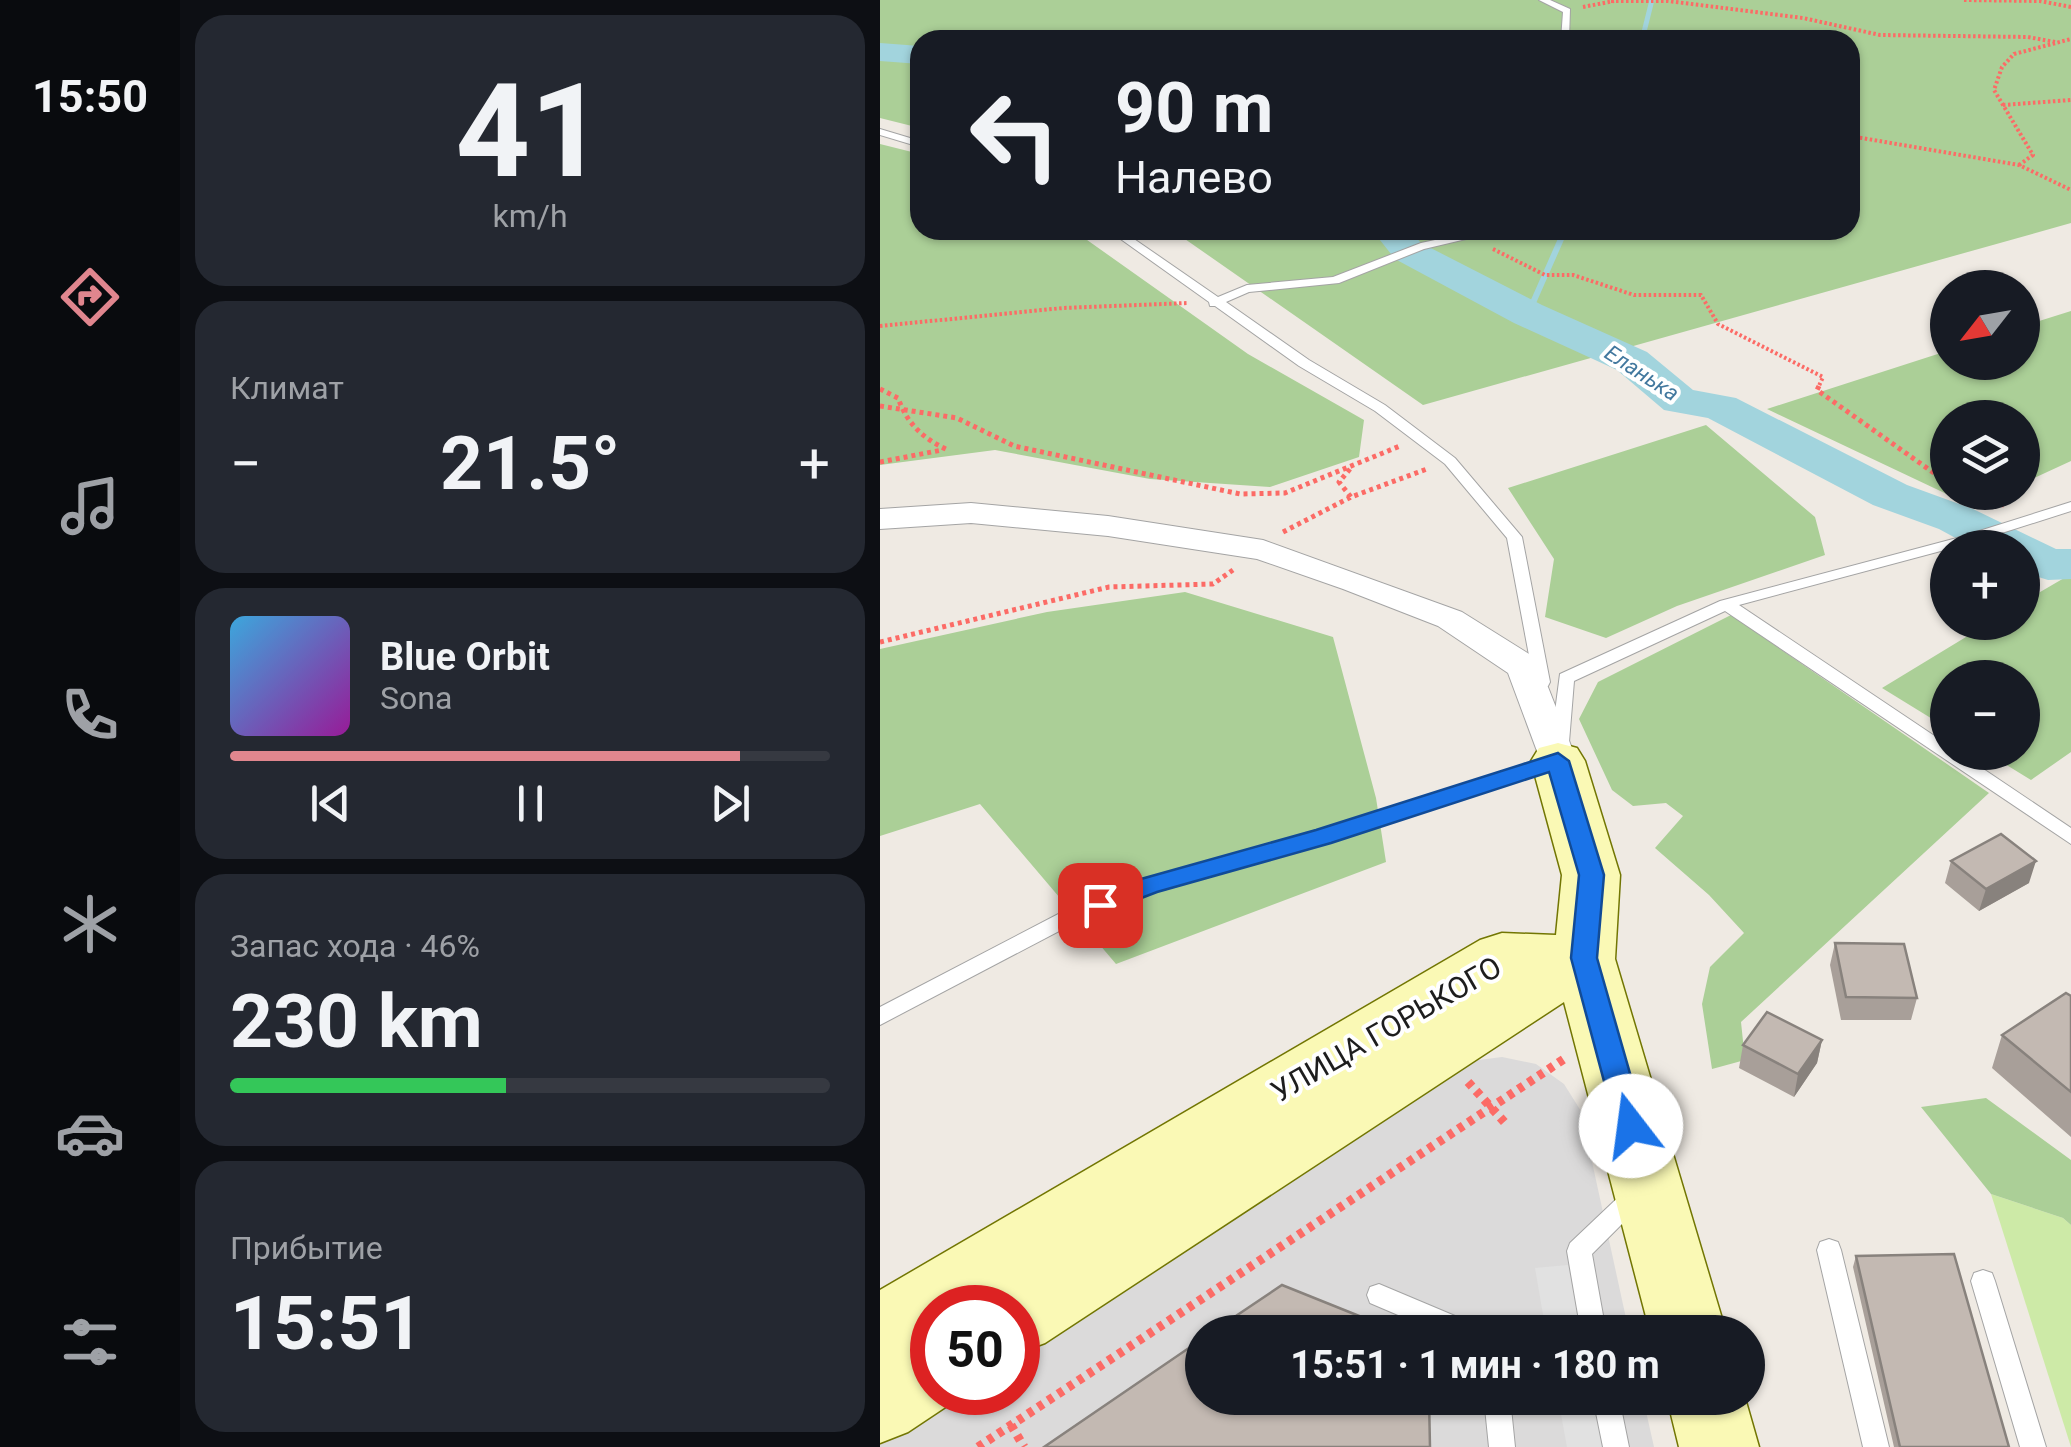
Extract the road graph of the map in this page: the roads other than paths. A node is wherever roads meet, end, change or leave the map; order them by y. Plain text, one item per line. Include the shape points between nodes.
1 (1543, 0) edge
2 (1566, 30) edge
3 (880, 132) edge
4 (910, 141) edge
5 (1128, 240) edge
6 (1448, 240) edge
7 (1214, 302) junction
8 (2071, 506) edge
9 (880, 519) edge
10 (1726, 604) junction
11 (1558, 761) junction
12 (2071, 837) edge
13 (1584, 958) junction
14 (880, 1016) edge
15 (1647, 1185) junction
16 (1829, 1250) dead end
17 (1983, 1281) dead end
18 (1379, 1295) dead end
19 (1040, 1304) edge
20 (1425, 1315) edge
21 (1590, 1315) edge
22 (1683, 1315) edge
23 (880, 1331) edge
24 (910, 1386) edge
25 (880, 1405) edge
26 (1499, 1415) edge
27 (1609, 1415) edge
28 (1711, 1415) edge
29 (1502, 1447) edge
30 (1616, 1447) edge
31 (1719, 1447) edge
32 (1876, 1447) edge
33 (2033, 1447) edge

1 - 2 lane via 1567,11
3 - 4 lane
5 - 7 lane
6 - 7 lane via 1336,280 1247,289
7 - 11 lane via 1450,461 1514,537
8 - 10 lane
9 - 11 street via 971,513 1040,518 1264,550 1450,619 1524,667
10 - 11 lane via 1566,678
10 - 12 lane
11 - 13 main road via 1592,875
11 - 14 lane via 1074,914
13 - 15 main road
13 - 19 main road, УЛИЦА ГОРЬКОГО
13 - 23 main road, УЛИЦА ГОРЬКОГО via 1502,956
15 - 21 lane via 1579,1252
15 - 22 main road
16 - 32 lane
17 - 33 lane
18 - 20 lane
24 - 25 main road
26 - 29 lane
27 - 30 lane
28 - 31 main road

